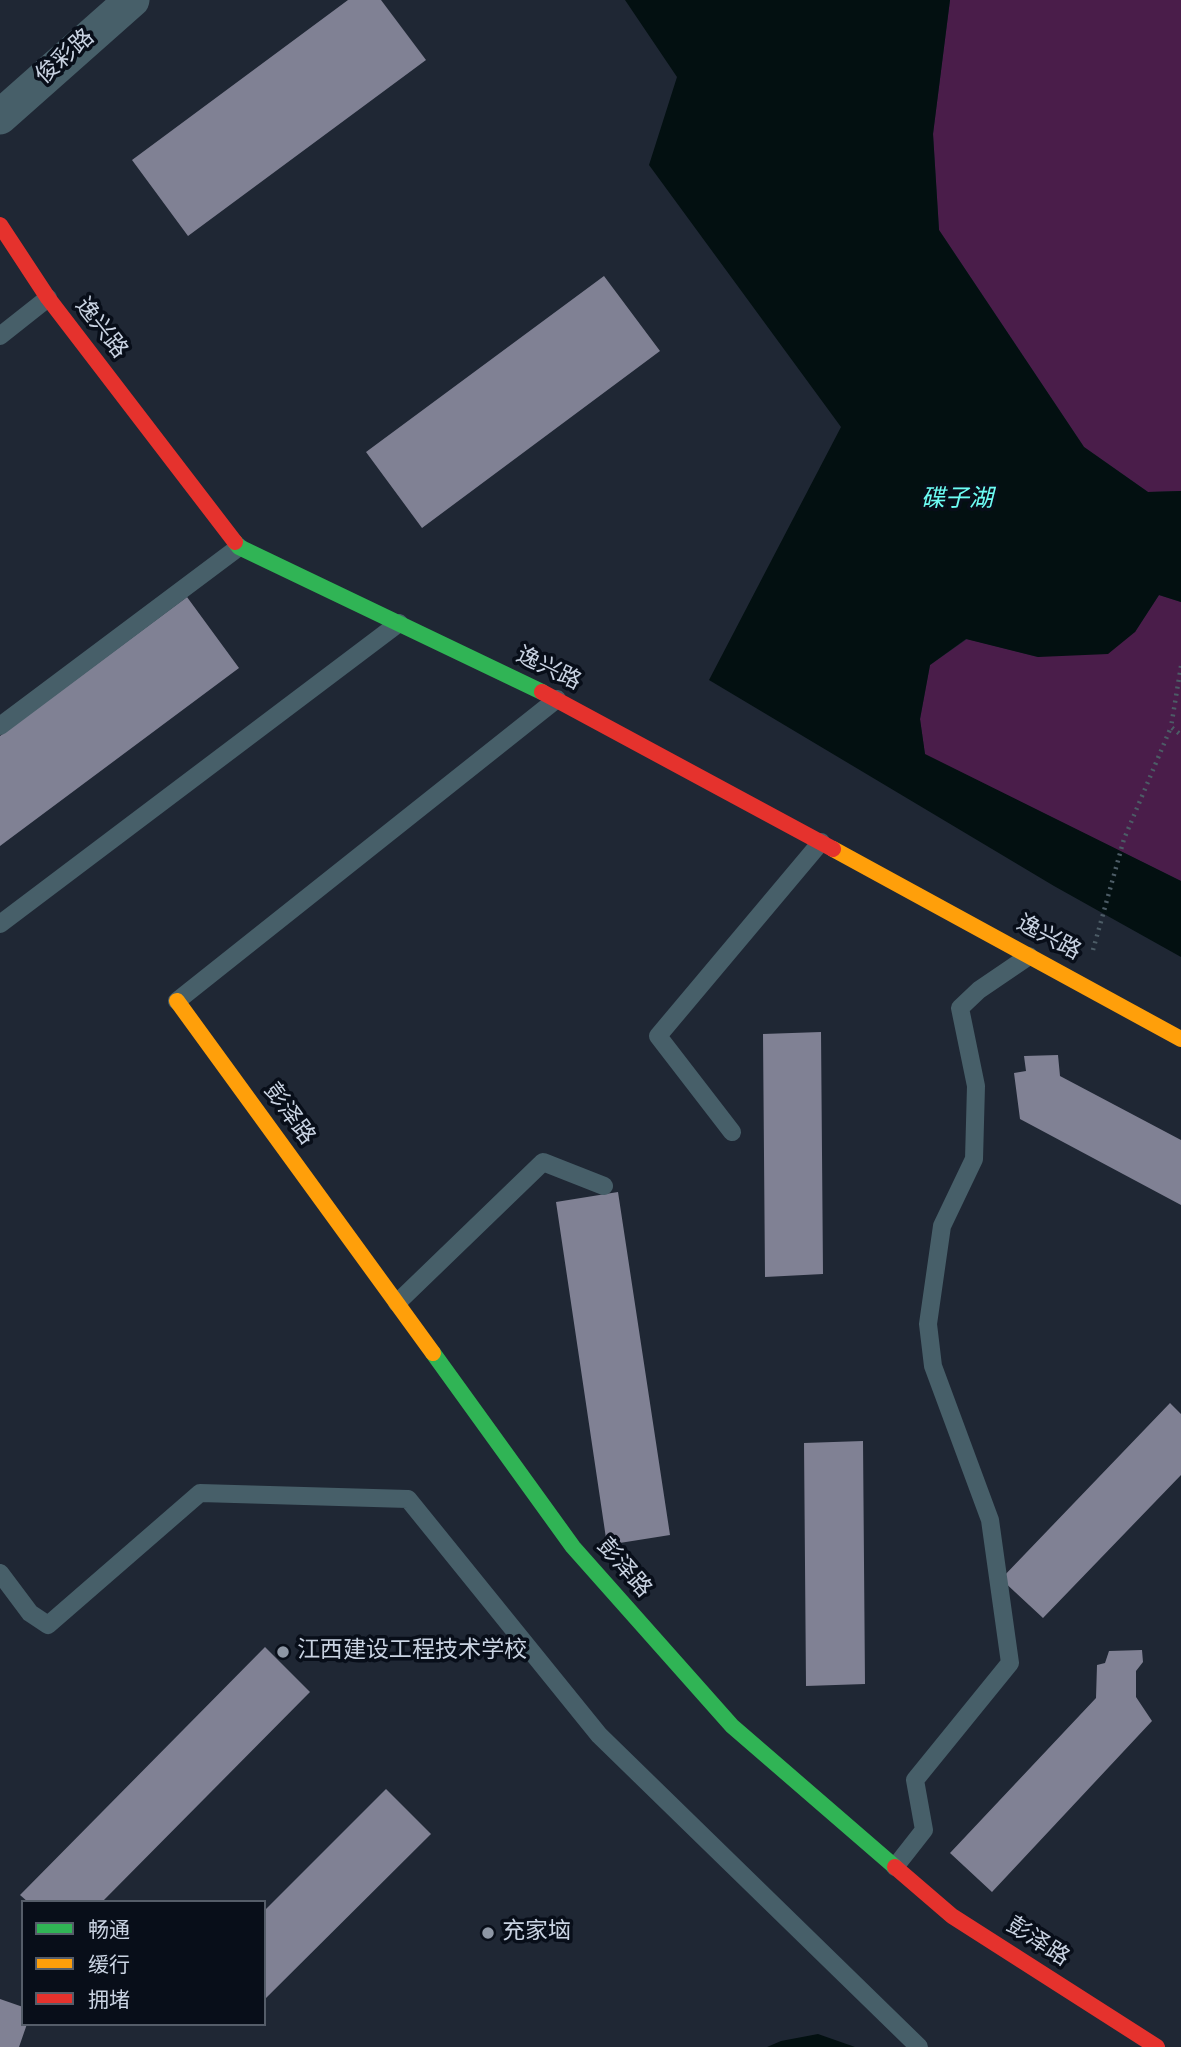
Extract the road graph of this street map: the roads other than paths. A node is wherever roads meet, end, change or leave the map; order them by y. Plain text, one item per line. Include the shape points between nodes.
1 (132, 0) edge
2 (0, 117) edge
3 (0, 226) edge
4 (48, 298) junction
5 (0, 335) edge
6 (239, 547) junction
7 (399, 623) junction
8 (557, 699) junction
9 (0, 726) edge
10 (821, 842) junction
11 (0, 925) edge
12 (1030, 956) junction
13 (177, 1001) joint
14 (1181, 1039) edge
15 (732, 1132) dead end
16 (604, 1186) dead end
17 (397, 1303) junction
18 (0, 1573) edge
19 (895, 1867) junction
20 (919, 2047) edge
21 (1157, 2047) edge

1 - 2 street, 俊彩路
3 - 4 street, 逸兴路
4 - 5 lane
4 - 6 street, 逸兴路
6 - 7 street, 逸兴路
6 - 9 lane
7 - 8 street, 逸兴路
7 - 11 lane
8 - 10 street, 逸兴路
8 - 13 lane
10 - 12 street, 逸兴路
10 - 15 lane via 658,1036
12 - 14 street, 逸兴路
12 - 19 lane via 960,1008 976,1086 974,1159 942,1226 929,1324 933,1366 990,1520 1010,1663 915,1780 924,1830
13 - 17 street, 彭泽路
16 - 17 lane via 543,1162
17 - 19 street, 彭泽路 via 573,1547 723,1716
18 - 20 lane via 30,1613 48,1625 200,1493 408,1499 599,1735
19 - 21 street, 彭泽路 via 952,1916

